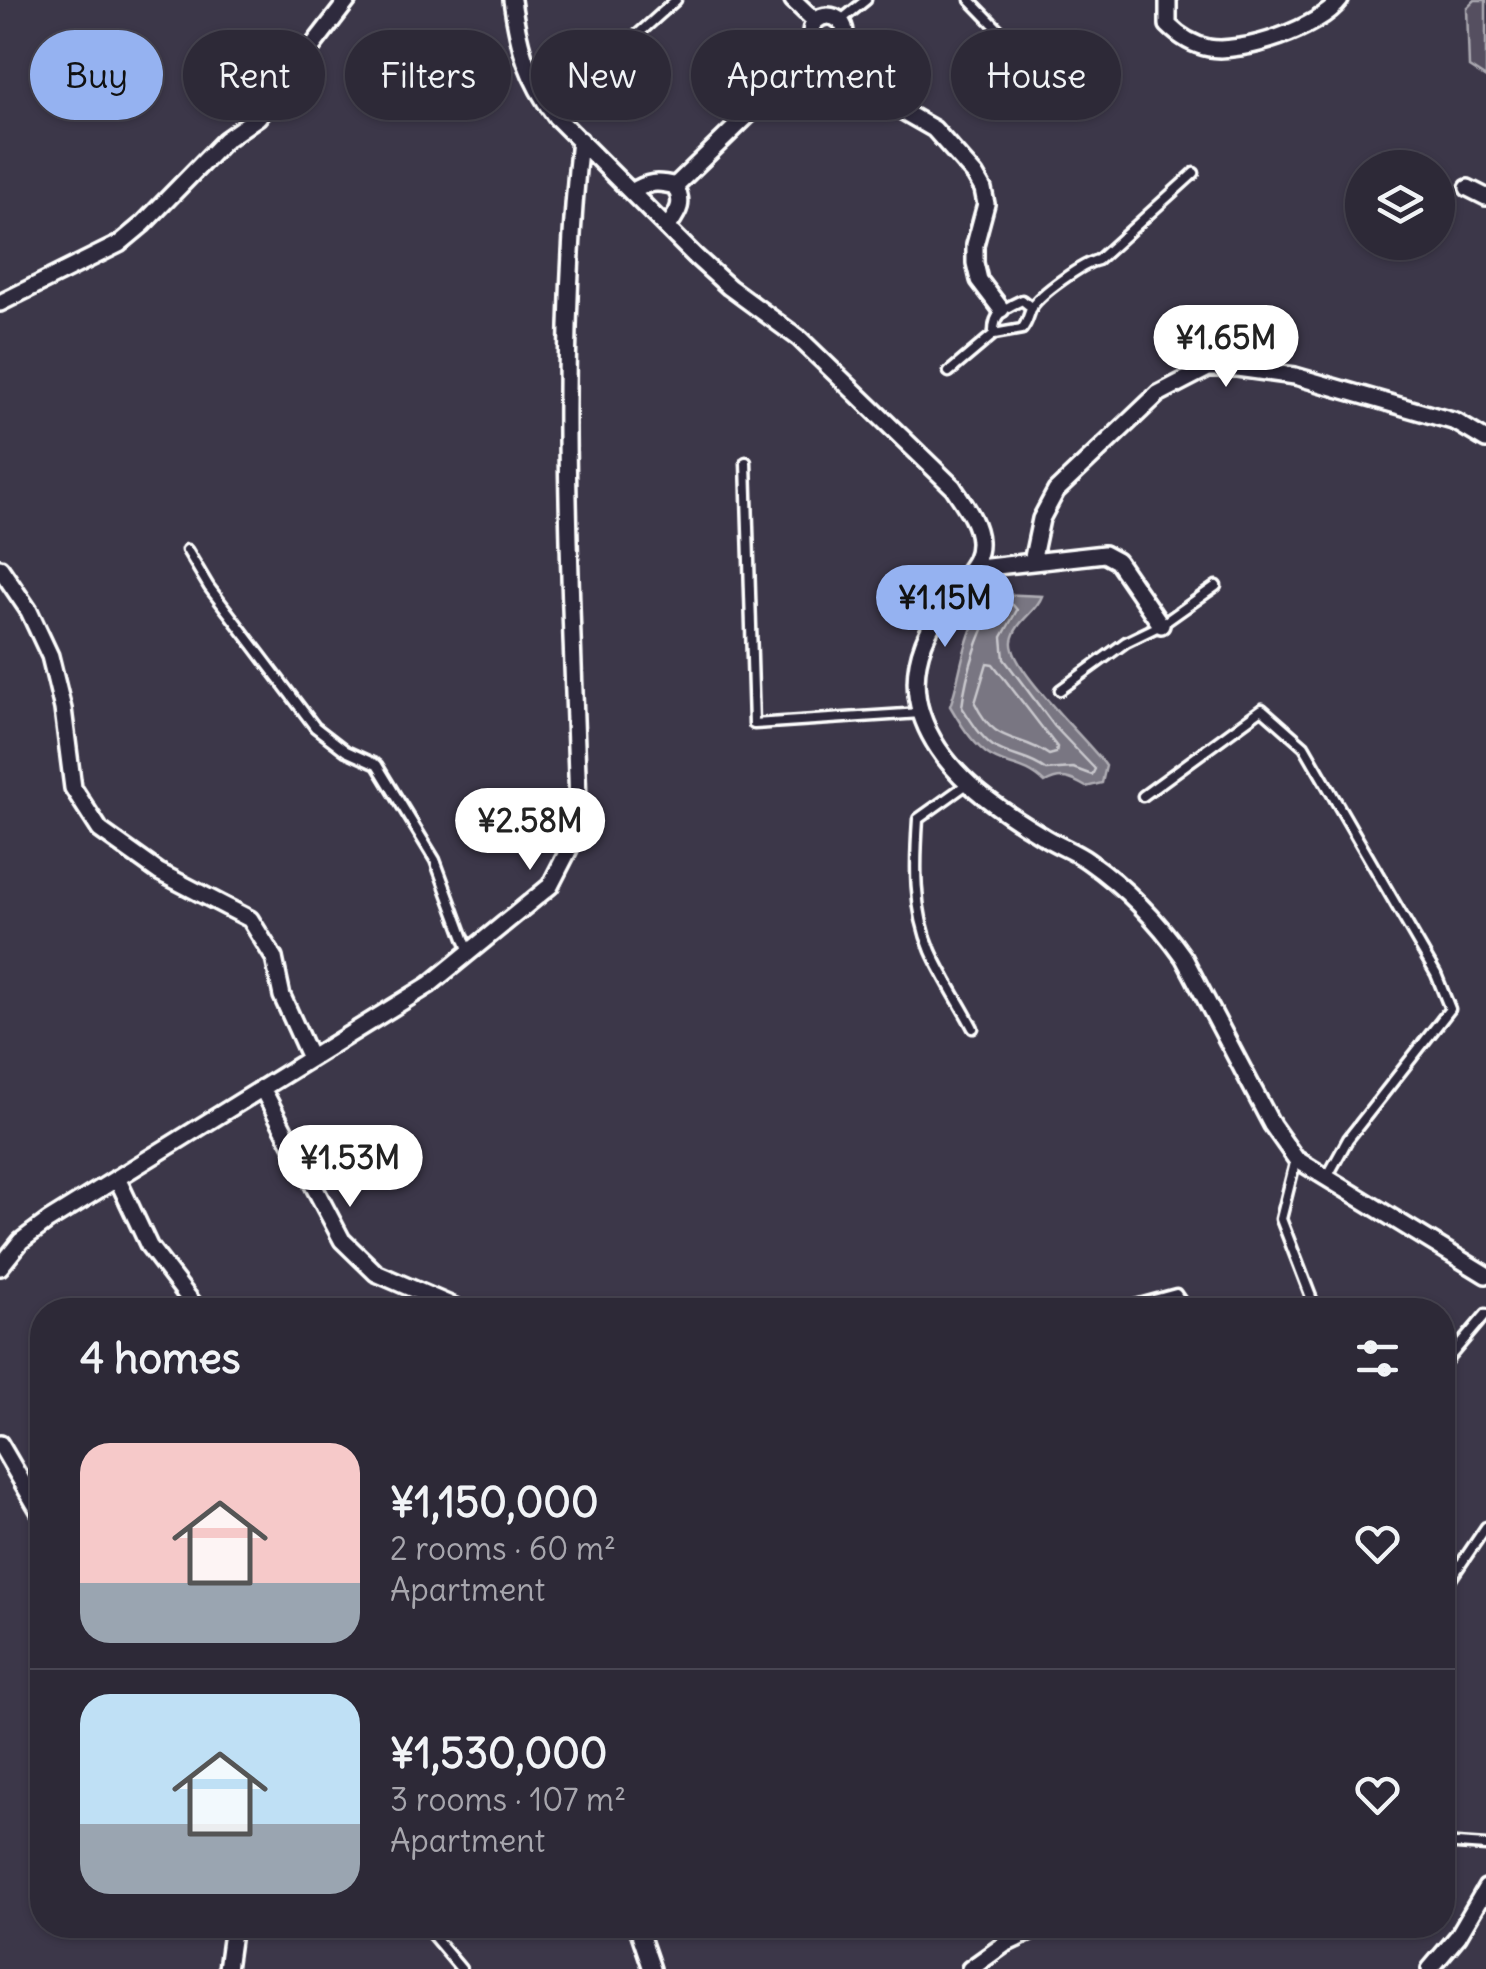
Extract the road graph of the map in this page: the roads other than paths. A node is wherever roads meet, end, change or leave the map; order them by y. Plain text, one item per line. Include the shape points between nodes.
1 (348, 0) edge
2 (512, 0) edge
3 (676, 0) edge
4 (793, 0) edge
5 (866, 0) edge
6 (970, 0) edge
7 (1168, 0) edge
8 (1340, 0) edge
9 (815, 21) junction
10 (840, 21) junction
11 (643, 30) edge
12 (811, 30) edge
13 (844, 30) edge
14 (999, 30) edge
15 (742, 120) edge
16 (918, 120) edge
17 (580, 140) junction
18 (1194, 173) dead end
19 (674, 186) junction
20 (1468, 188) dead end
21 (632, 192) junction
22 (1486, 198) edge
23 (668, 228) junction
24 (0, 303) edge
25 (1032, 308) junction
26 (1002, 310) junction
27 (994, 334) junction
28 (950, 372) dead end
29 (1486, 440) edge
30 (746, 462) dead end
31 (188, 550) dead end
32 (1032, 562) junction
33 (0, 568) edge
34 (970, 569) junction
35 (1216, 586) dead end
36 (1162, 625) junction
37 (1060, 690) dead end
38 (921, 713) junction
39 (967, 784) junction
40 (1143, 796) dead end
41 (470, 952) junction
42 (973, 1028) dead end
43 (310, 1058) junction
44 (262, 1088) junction
45 (1296, 1159) junction
46 (117, 1178) junction
47 (1326, 1178) junction
48 (0, 1267) edge
49 (1486, 1276) edge
50 (189, 1298) edge
51 (435, 1298) edge
52 (1311, 1298) edge
53 (1486, 1314) edge
54 (1455, 1351) edge
55 (0, 1444) edge
56 (30, 1495) edge
57 (1486, 1527) edge
58 (1455, 1573) edge
59 (1455, 1845) edge
60 (1486, 1846) edge
61 (1486, 1888) edge
62 (231, 1938) edge
63 (435, 1938) edge
64 (644, 1938) edge
65 (1018, 1938) edge
66 (227, 1969) edge
67 (461, 1969) edge
68 (652, 1969) edge
69 (970, 1969) edge
70 (1430, 1969) edge

1 - 24 street via 258,116 143,224 119,244
2 - 17 street via 518,46 535,88
3 - 11 lane
4 - 9 street
5 - 10 lane
6 - 14 lane
7 - 8 street via 1168,25 1179,36 1206,48 1233,49 1298,28
9 - 10 street
9 - 12 street
10 - 13 street
15 - 19 street
16 - 26 street via 934,129 983,189 975,263
17 - 21 street
17 - 41 street via 566,394 578,805 569,849 550,886
18 - 25 lane via 1098,260 1085,262
19 - 21 street via 659,182
19 - 23 street via 680,208
20 - 22 street
21 - 23 street
23 - 34 street via 729,287 800,339 953,487 979,538
25 - 26 lane via 1022,300
25 - 27 lane via 1022,329
26 - 27 lane
27 - 28 lane
29 - 32 street via 1456,422 1295,376 1208,368 1158,394 1056,490 1041,519
30 - 38 lane via 754,724
31 - 41 lane via 315,727 378,766 435,860
32 - 34 street
32 - 36 street via 1104,554 1117,561
33 - 43 street via 50,656 73,788 100,830 159,872 250,920 274,958 282,996
34 - 38 street via 931,624 918,658 914,678
35 - 36 lane
36 - 37 lane via 1126,642
38 - 39 street via 936,747
39 - 42 lane via 918,818 914,872 932,952
39 - 45 street via 1087,860 1168,935
40 - 47 lane via 1262,709 1304,746 1436,974 1450,1009 1348,1139
41 - 43 street
43 - 44 street
44 - 46 street
44 - 51 street via 342,1240 376,1272
45 - 47 street
45 - 52 lane via 1282,1220
46 - 48 street via 20,1241
46 - 50 street via 149,1246
47 - 49 street
53 - 54 lane
55 - 56 street
57 - 58 lane
59 - 60 lane
61 - 70 street
62 - 66 street
63 - 67 lane
64 - 68 street
65 - 69 street

